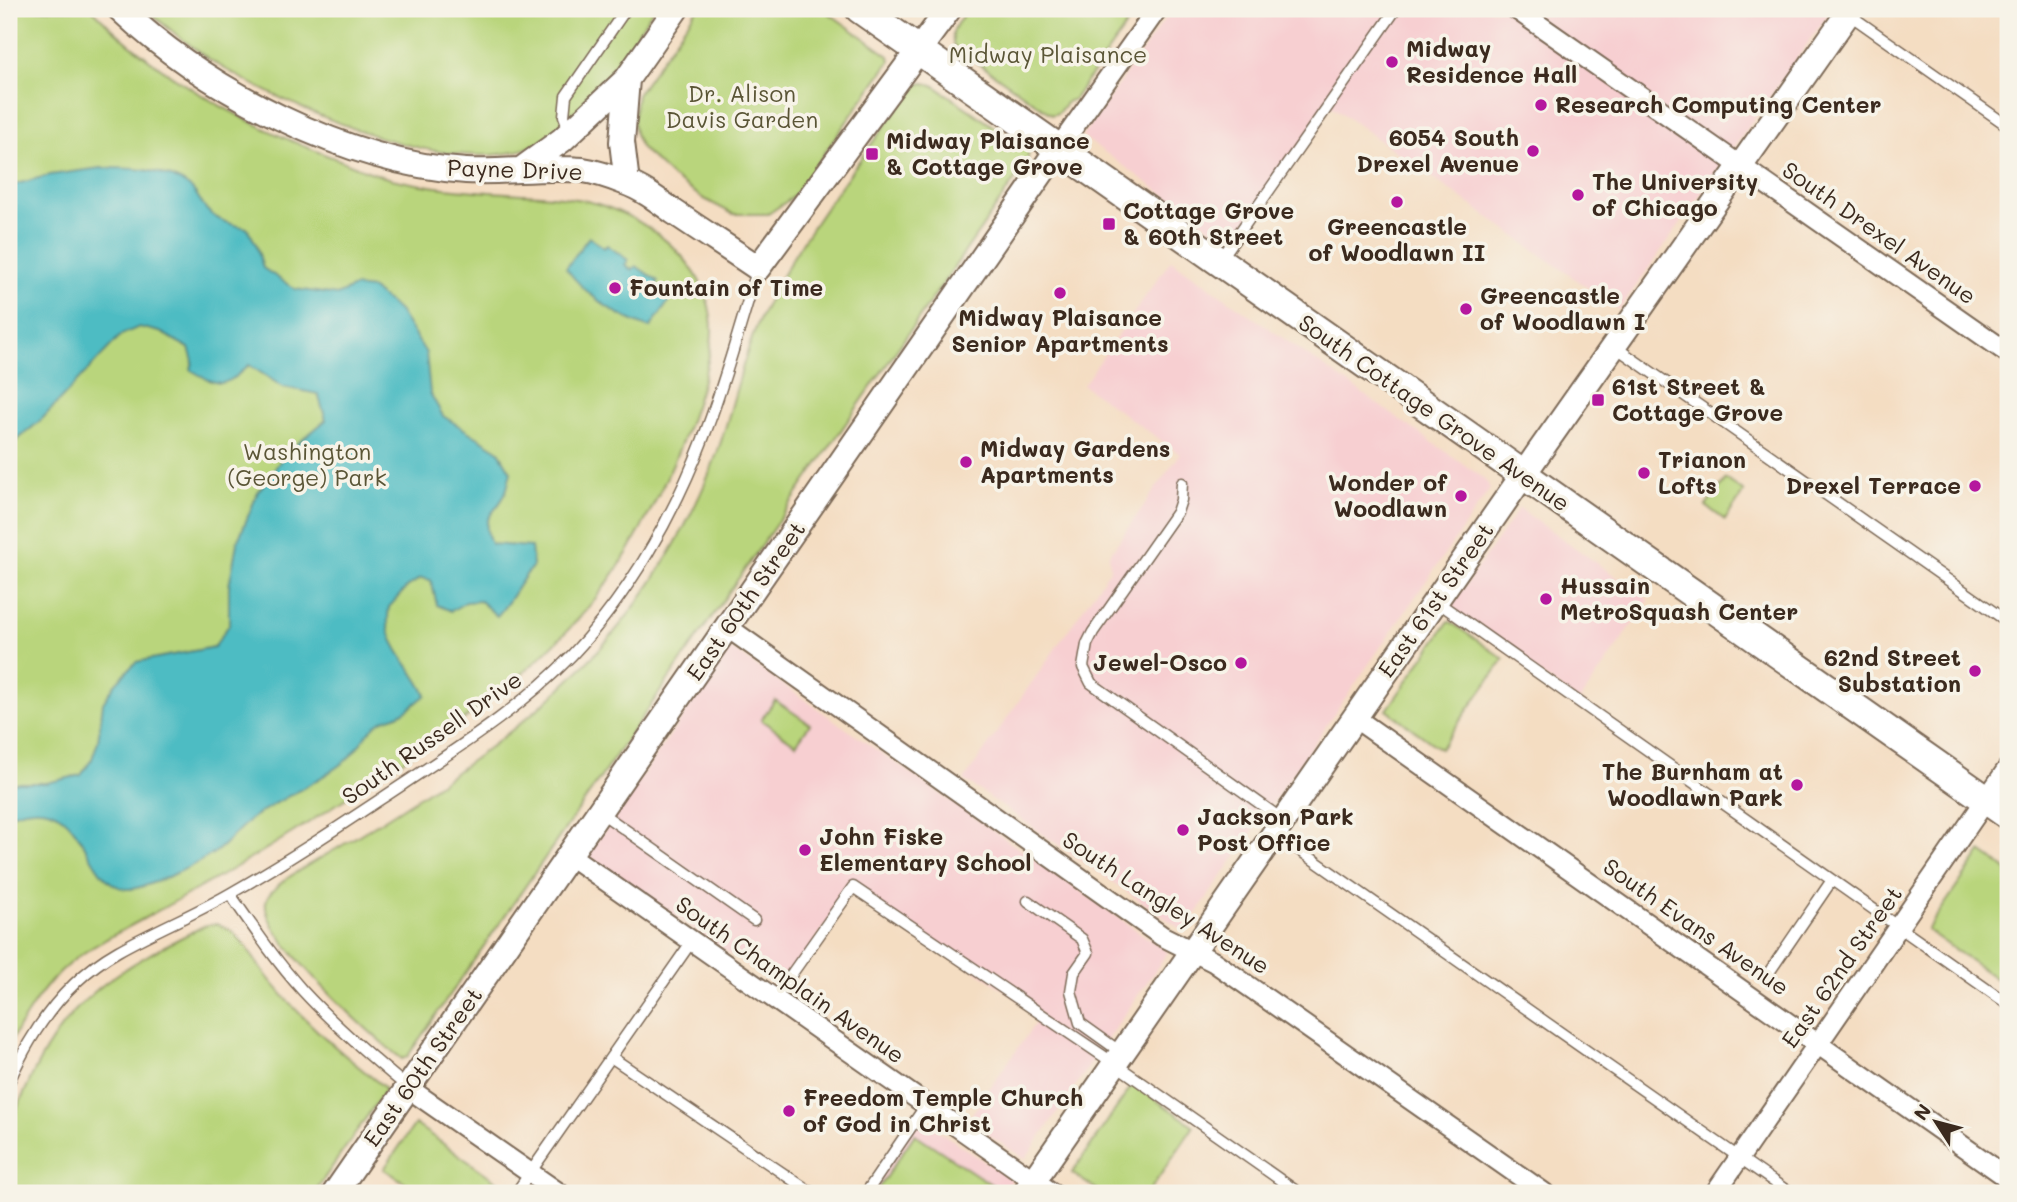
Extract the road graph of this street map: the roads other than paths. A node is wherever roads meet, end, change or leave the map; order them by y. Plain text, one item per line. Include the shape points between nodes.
1 (120, 9) edge
2 (626, 9) edge
3 (860, 9) edge
4 (949, 9) edge
5 (1157, 9) edge
6 (1396, 9) edge
7 (1516, 9) edge
8 (673, 10) edge
9 (1847, 10) edge
10 (919, 51) junction
11 (626, 79) junction
12 (2008, 126) edge
13 (571, 133) junction
14 (1058, 149) junction
15 (1741, 166) junction
16 (522, 169) junction
17 (627, 183) junction
18 (1219, 262) junction
19 (758, 268) junction
20 (1614, 346) junction
21 (2008, 353) edge
22 (1523, 475) junction
23 (1182, 483) dead end
24 (1436, 600) junction
25 (2008, 622) edge
26 (727, 627) junction
27 (1355, 718) junction
28 (2008, 768) edge
29 (1997, 808) edge
30 (600, 812) junction
31 (1279, 827) junction
32 (569, 855) junction
33 (1832, 880) junction
34 (230, 894) junction
35 (1028, 901) dead end
36 (754, 920) dead end
37 (1899, 927) junction
38 (692, 941) junction
39 (1192, 952) junction
40 (1769, 971) dead end
41 (774, 999) junction
42 (2008, 1004) edge
43 (1819, 1044) junction
44 (611, 1057) junction
45 (1118, 1058) junction
46 (9, 1082) edge
47 (408, 1088) junction
48 (926, 1105) junction
49 (1739, 1158) junction
50 (530, 1173) junction
51 (2008, 1178) edge
52 (1037, 1189) edge
53 (335, 1193) edge
54 (516, 1193) edge
55 (558, 1193) edge
56 (812, 1193) edge
57 (866, 1193) edge
58 (1300, 1193) edge
59 (1544, 1193) edge
60 (1715, 1193) edge
61 (1790, 1193) edge

1 - 16 street, Payne Drive via 193,68 330,140 425,166 468,171
2 - 13 lane via 566,96 564,116
3 - 10 main road, South Cottage Grove Avenue
4 - 10 street
5 - 14 street, East 60th Street
6 - 18 lane
7 - 15 street, South Drexel Avenue
8 - 11 street
9 - 12 lane
9 - 15 street, East 61st Street
10 - 14 main road, South Cottage Grove Avenue
10 - 19 street
11 - 13 street
11 - 17 street via 622,142
13 - 16 street
14 - 18 main road, South Cottage Grove Avenue
14 - 26 street, East 60th Street
15 - 20 street, East 61st Street
15 - 21 street, South Drexel Avenue
16 - 17 street, Payne Drive via 585,170
17 - 19 street, Payne Drive
18 - 22 main road, South Cottage Grove Avenue
19 - 34 lane, South Russell Drive via 698,451 650,548 601,621 571,656 502,717 335,830
20 - 22 street, East 61st Street
20 - 25 lane
22 - 24 street, East 61st Street
22 - 29 main road, South Cottage Grove Avenue
23 - 31 lane via 1177,512 1093,632 1083,667 1091,683
24 - 27 street, East 61st Street
24 - 33 lane
26 - 30 street, East 60th Street
26 - 39 street, South Langley Avenue via 1162,936
27 - 31 street, East 61st Street
27 - 43 street, South Evans Avenue
28 - 29 street, East 62nd Street
29 - 37 street, East 62nd Street
30 - 32 street, East 60th Street
30 - 36 lane
31 - 39 street, East 61st Street
31 - 49 lane
32 - 38 street, South Champlain Avenue
32 - 47 street, East 60th Street
33 - 37 lane
33 - 40 lane
34 - 46 lane, South Russell Drive via 90,970 44,1017
34 - 47 lane via 302,989
35 - 45 lane via 1083,939 1088,953 1074,973 1070,991 1080,1023
37 - 42 lane
37 - 43 street, East 62nd Street
38 - 41 street, South Champlain Avenue
38 - 44 lane
39 - 45 street, East 61st Street
39 - 59 street, South Langley Avenue via 1214,962
41 - 45 lane via 853,887
41 - 48 street, South Champlain Avenue
43 - 49 street, East 62nd Street
43 - 51 street, South Evans Avenue
44 - 50 lane
44 - 56 lane
45 - 52 street, East 61st Street
45 - 58 lane
47 - 50 street
47 - 53 street, East 60th Street
48 - 52 street, South Champlain Avenue
48 - 57 lane
49 - 60 street, East 62nd Street
49 - 61 lane
50 - 54 lane
50 - 55 street

